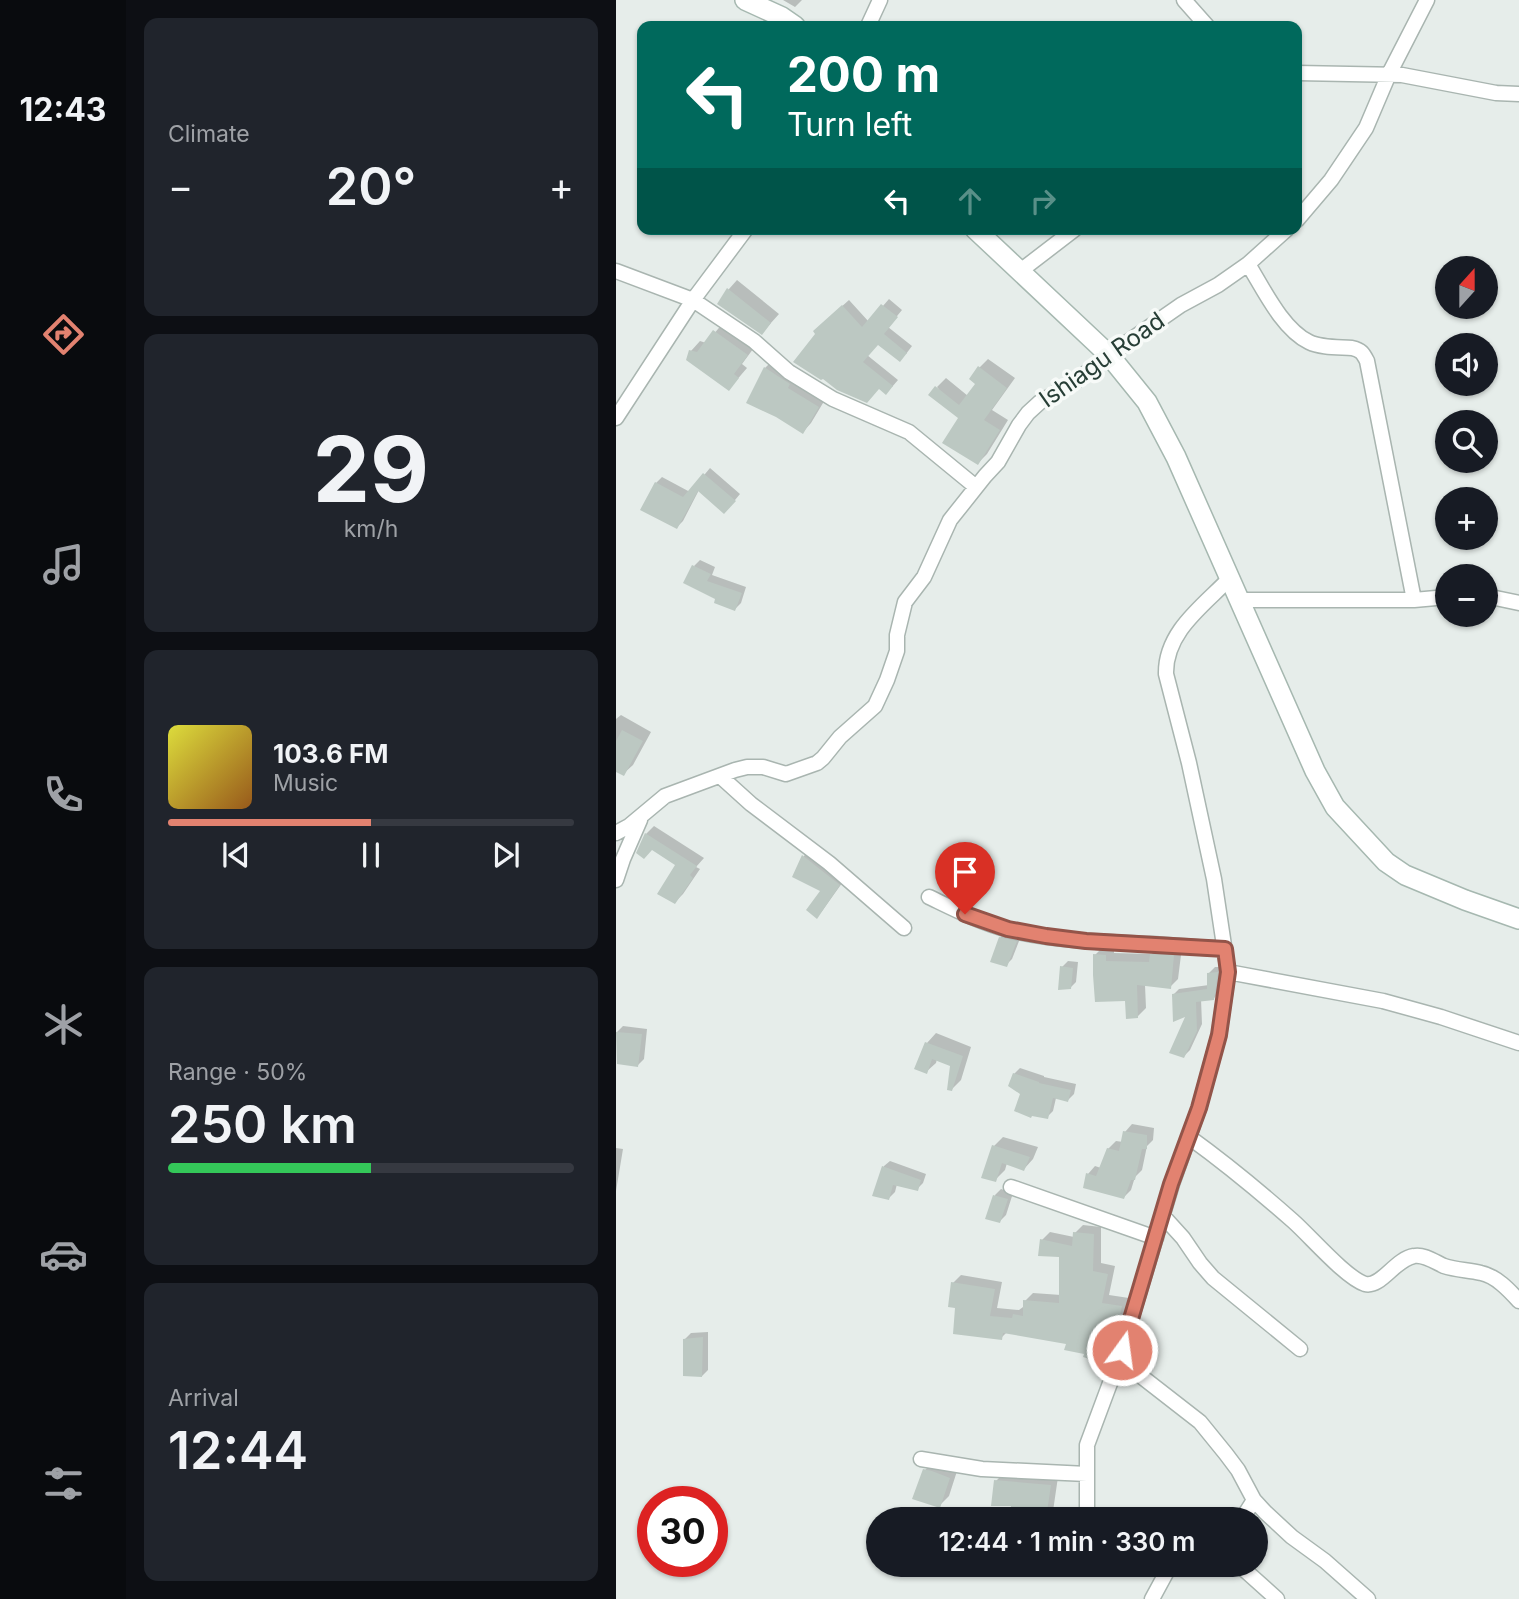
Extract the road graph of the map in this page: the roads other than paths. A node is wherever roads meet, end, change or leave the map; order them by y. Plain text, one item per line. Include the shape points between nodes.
1 (745, 0) edge
2 (880, 0) edge
3 (1184, 0) edge
4 (1427, 0) edge
5 (788, 21) edge
6 (870, 21) edge
7 (1203, 21) edge
8 (1302, 73) edge
9 (1389, 74) junction
10 (1519, 94) edge
11 (1302, 214) edge
12 (742, 235) edge
13 (981, 235) edge
14 (1067, 235) edge
15 (1280, 235) edge
16 (1248, 264) junction
17 (616, 271) edge
18 (1019, 272) junction
19 (693, 300) junction
20 (1109, 355) junction
21 (616, 418) edge
22 (976, 487) junction
23 (1229, 579) junction
24 (1435, 598) edge
25 (1498, 599) edge
26 (1239, 600) junction
27 (1414, 600) junction
28 (1519, 603) edge
29 (720, 776) junction
30 (642, 815) junction
31 (616, 833) edge
32 (616, 880) edge
33 (929, 897) dead end
34 (1519, 919) edge
35 (904, 928) dead end
36 (1225, 949) junction
37 (1228, 972) junction
38 (1519, 1043) edge
39 (1189, 1137) junction
40 (1011, 1187) dead end
41 (1163, 1216) junction
42 (1156, 1238) junction
43 (1519, 1301) edge
44 (1300, 1349) dead end
45 (1119, 1359) junction
46 (921, 1459) dead end
47 (1087, 1474) junction
48 (1254, 1500) junction
49 (1087, 1507) edge
50 (1250, 1507) edge
51 (1164, 1577) edge
52 (1252, 1577) edge
53 (1152, 1599) edge
54 (1277, 1599) edge
55 (1368, 1599) edge

1 - 5 main road
2 - 6 street
3 - 7 street
4 - 9 street
8 - 9 street
9 - 10 street
9 - 11 street via 1350,154
12 - 19 street
13 - 18 main road
14 - 18 street
15 - 16 street, Ishiagu Road
16 - 20 street, Ishiagu Road
16 - 27 street via 1281,316 1301,336 1311,343 1364,354
17 - 19 street
18 - 20 main road
19 - 21 street
19 - 22 street via 833,399 909,432
20 - 22 street, Ishiagu Road via 1028,413 998,462
20 - 23 main road via 1147,402 1161,428
22 - 29 street, Ishiagu Road via 950,520 924,577 905,601 897,651 875,706 817,763 786,774 747,766
23 - 26 main road
23 - 36 street via 1184,624 1166,662
24 - 27 street
25 - 28 street
26 - 27 street
26 - 34 main road via 1315,771 1354,829 1405,875
29 - 30 street, Ishiagu Road via 665,796
29 - 35 street
30 - 31 street, Ishiagu Road
30 - 32 street
33 - 36 street via 987,923 1046,936
36 - 37 street
37 - 38 street via 1383,1001
37 - 39 street via 1219,1035
39 - 41 street
39 - 43 street via 1248,1182 1353,1278 1368,1285 1377,1283 1397,1264 1416,1255 1489,1276
40 - 42 street
41 - 42 street
41 - 44 street via 1213,1278
42 - 45 street
45 - 47 street via 1087,1445
45 - 48 street via 1200,1422 1238,1470
46 - 47 street via 982,1469
47 - 49 street
48 - 50 street
48 - 55 street
51 - 53 street
52 - 54 street

